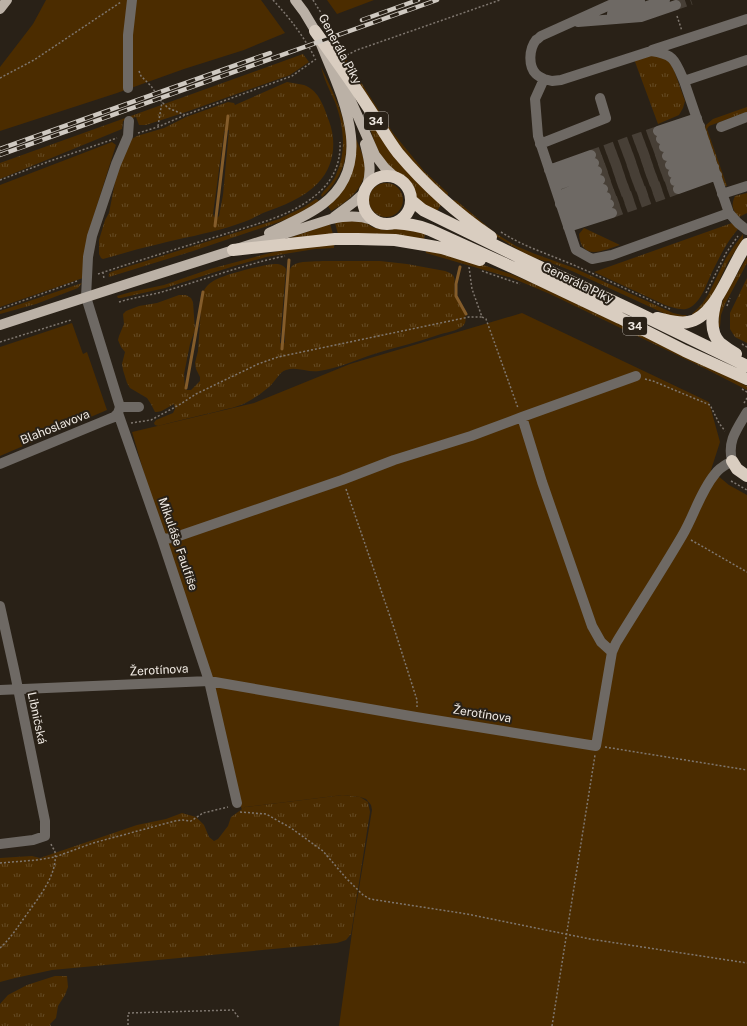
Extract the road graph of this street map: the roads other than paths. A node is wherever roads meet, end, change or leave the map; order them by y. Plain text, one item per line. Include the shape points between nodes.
1 (7, 0) edge
2 (132, 0) edge
3 (295, 0) edge
4 (621, 0) edge
5 (640, 0) edge
6 (665, 0) tunnel mouth
7 (675, 6) tunnel mouth
8 (0, 9) edge
9 (596, 17) junction
10 (747, 19) edge
11 (581, 22) junction
12 (565, 25) junction
13 (315, 31) junction
14 (651, 51) junction
15 (747, 60) edge
16 (544, 80) junction
17 (684, 81) junction
18 (128, 88) dead end
19 (600, 98) dead end
20 (356, 113) junction
21 (747, 117) edge
22 (129, 121) dead end
23 (721, 127) dead end
24 (540, 144) junction
25 (707, 146) junction
26 (668, 160) junction
27 (394, 177) junction
28 (602, 184) junction
29 (747, 186) edge
30 (365, 189) junction
31 (722, 194) junction
32 (559, 199) junction
33 (411, 200) junction
34 (729, 213) junction
35 (331, 219) junction
36 (373, 220) junction
37 (394, 223) junction
38 (746, 229) edge
39 (747, 244) edge
40 (233, 250) junction
41 (524, 266) junction
42 (711, 296) junction
43 (86, 297) junction
44 (638, 313) junction
45 (0, 325) edge
46 (747, 362) edge
47 (747, 366) edge
48 (636, 376) dead end
49 (744, 384) edge
50 (139, 407) dead end
51 (119, 410) junction
52 (522, 417) junction
53 (744, 417) edge
54 (732, 462) junction
55 (0, 464) edge
56 (747, 476) edge
57 (162, 539) junction
58 (0, 606) edge
59 (612, 652) junction
60 (209, 681) junction
61 (18, 689) junction
62 (0, 690) edge
63 (234, 805) road end
64 (0, 844) edge

1 - 8 main road
2 - 18 street via 128,35
3 - 13 main road, Generála Píky / 34
4 - 12 street
5 - 9 street
6 - 9 street via 635,10
7 - 11 street via 641,17
9 - 11 street
10 - 14 street
11 - 12 street
12 - 16 street via 541,36 532,49 531,67 535,74
13 - 20 main road, Generála Píky / 34 via 333,62
13 - 40 main road via 347,115 352,145 349,168 336,192 324,204 307,215
13 - 41 highway, 34 via 397,151 416,173 432,190
14 - 16 street via 561,80
14 - 17 street via 670,56 676,62
15 - 17 street
16 - 24 street via 535,99
17 - 25 street
19 - 24 street via 606,118
20 - 27 main road, Generála Píky / 34 via 375,154
20 - 30 main road, Generála Píky / 34 via 370,164 370,176
21 - 23 street
22 - 43 street, Mikuláše Faulfiše via 128,136 92,236
24 - 32 street
25 - 26 street
25 - 26 street
25 - 26 street
25 - 26 street
25 - 31 street
27 - 30 highway via 380,177 373,180
27 - 33 highway, 34 via 407,186
28 - 32 street
28 - 32 street
28 - 32 street
28 - 32 street
29 - 31 street
30 - 35 main road via 347,208
30 - 36 highway, 34 via 362,201
31 - 34 street
32 - 34 street via 576,250 592,259 612,255
33 - 37 highway via 406,215
33 - 41 highway, Generála Píky / 34 via 423,210
34 - 38 street
35 - 36 main road via 357,216
35 - 40 main road
36 - 37 highway, 34 via 379,223
37 - 41 highway, Generála Píky / 34 via 421,227
39 - 42 highway
40 - 41 highway via 336,240 395,240
40 - 43 main road
41 - 44 highway, Generála Píky / 34
41 - 49 highway, Generála Píky / 34
42 - 44 highway via 709,309 700,317 686,323
42 - 46 highway via 713,332 716,338
43 - 45 main road
43 - 51 street, Mikuláše Faulfiše
44 - 47 highway, Generála Píky / 34
48 - 52 street
50 - 51 street
51 - 55 street, Blahoslavova via 114,417 104,422
51 - 57 street, Mikuláše Faulfiše
52 - 57 street via 173,538
52 - 59 street via 592,626 601,642
53 - 54 street via 730,448
54 - 56 highway
54 - 59 street via 724,465 704,490 683,536
57 - 60 street, Mikuláše Faulfiše
58 - 61 street, Libničská
59 - 60 street, Žerotínova via 596,746
60 - 61 street, Žerotínova
60 - 63 street, Mikuláše Faulfiše
61 - 62 street, Žerotínova
61 - 64 street, Libničská via 45,821 45,836

